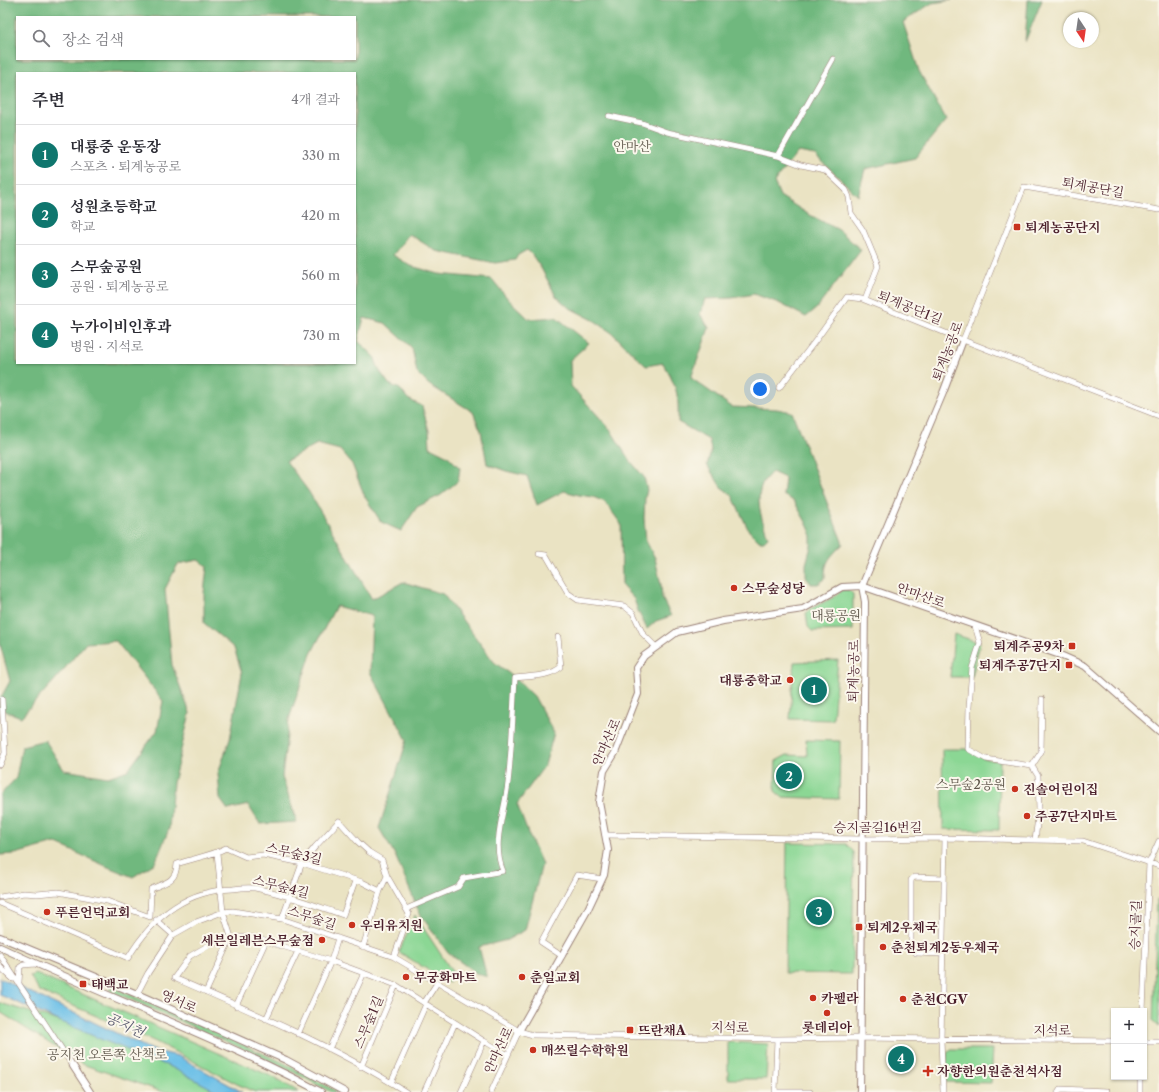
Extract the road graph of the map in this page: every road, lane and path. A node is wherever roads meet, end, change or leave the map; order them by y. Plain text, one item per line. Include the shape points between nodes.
1 (833, 59) dead end
2 (608, 116) dead end
3 (778, 156) junction
4 (1024, 187) joint
5 (1159, 210) edge
6 (865, 300) junction
7 (963, 340) junction
8 (779, 388) dead end
9 (1159, 416) edge
10 (539, 554) dead end
11 (862, 586) junction
12 (975, 626) junction
13 (558, 637) dead end
14 (656, 647) junction
15 (2, 699) dead end
16 (1042, 699) dead end
17 (1159, 731) edge
18 (0, 765) edge
19 (1032, 766) junction
20 (604, 835) junction
21 (945, 838) junction
22 (862, 839) junction
23 (1036, 840) junction
24 (1159, 841) edge
25 (217, 853) junction
26 (302, 863) junction
27 (1149, 863) junction
28 (1159, 866) edge
29 (387, 876) junction
30 (944, 878) junction
31 (602, 879) junction
32 (355, 880) junction
33 (220, 889) junction
34 (380, 891) junction
35 (289, 897) junction
36 (0, 898) edge
37 (0, 903) edge
38 (406, 909) junction
39 (223, 912) junction
40 (150, 916) junction
41 (282, 918) junction
42 (157, 920) junction
43 (173, 935) junction
44 (0, 937) edge
45 (230, 937) junction
46 (338, 938) junction
47 (266, 941) junction
48 (0, 947) edge
49 (363, 947) junction
50 (298, 951) junction
51 (944, 954) junction
52 (0, 955) edge
53 (562, 956) junction
54 (394, 957) junction
55 (331, 961) junction
56 (37, 964) junction
57 (0, 967) edge
58 (364, 973) junction
59 (14, 975) junction
60 (437, 982) junction
61 (396, 986) junction
62 (206, 992) junction
63 (137, 994) junction
64 (425, 1003) junction
65 (236, 1006) junction
66 (1143, 1008) edge
67 (266, 1019) junction
68 (455, 1023) junction
69 (519, 1031) junction
70 (298, 1034) junction
71 (777, 1038) junction
72 (861, 1038) junction
73 (941, 1040) junction
74 (484, 1041) junction
75 (1111, 1041) edge
76 (1147, 1042) edge
77 (1159, 1042) edge
78 (329, 1049) junction
79 (508, 1055) junction
80 (73, 1066) joint
81 (361, 1067) junction
82 (1140, 1080) edge
83 (391, 1083) junction
84 (1107, 1091) dead end
85 (90, 1092) edge
86 (321, 1092) edge
87 (345, 1092) edge
88 (406, 1092) edge
89 (424, 1092) edge
90 (461, 1092) edge
91 (490, 1092) edge
92 (775, 1092) edge
93 (810, 1092) edge
94 (860, 1092) edge
95 (942, 1092) edge
96 (1058, 1092) edge
97 (1140, 1092) edge

1 - 3 street
2 - 3 street via 642,122 667,132
3 - 6 street via 801,165 825,170 846,190 851,213 863,230 878,266
4 - 5 street, 퇴계공단길
4 - 7 street, 퇴계농공로
6 - 7 street, 퇴계공단1길
6 - 8 street, 퇴계공단1길 via 847,297
7 - 9 street, 퇴계공단1길
7 - 11 street, 퇴계농공로
10 - 14 street via 546,555 568,593 578,600 624,606 633,613 643,634
11 - 12 street, 안마산로
11 - 14 street, 안마산로 via 842,587 803,609 723,621 678,632
11 - 22 street, 퇴계농공로 via 865,602
12 - 17 street, 안마산로 via 1085,666
12 - 19 street via 980,643 972,668 968,749 986,759
13 - 38 street via 561,667 557,671 515,678 508,782 498,842 499,861 503,871 464,878 458,887
14 - 20 street, 안마산로 via 644,656 636,668 638,694 615,752 604,771 599,802
15 - 18 street via 6,753
16 - 19 street via 1041,752
19 - 23 street via 1038,776 1039,810
20 - 22 street, 승지골길16번길
20 - 31 street, 안마산로 via 608,850
21 - 22 street, 승지골길16번길
21 - 23 street, 승지골길16번길
21 - 30 street
22 - 72 street, 퇴계농공로
23 - 27 street, 승지골길16번길 via 1083,841
24 - 27 street, 승지골길
25 - 26 street, 스무숲3길 via 226,848 246,857 263,855
25 - 33 street
25 - 40 street, 스무숲3길 via 177,864 174,878 151,889
26 - 29 street via 339,822 369,852 382,860
26 - 32 street, 스무숲3길
26 - 35 street
27 - 28 street, 승지골길16번길
27 - 66 street, 승지골길
29 - 34 street
29 - 38 street
30 - 51 street
30 - 51 street via 914,877 911,880 911,946 916,953
31 - 53 street, 안마산로
31 - 53 street via 577,875 541,942
32 - 34 street, 스무숲3길
32 - 35 street, 스무숲4길 via 343,915
33 - 35 street, 스무숲4길 via 253,888
33 - 39 street
33 - 42 street, 스무숲4길 via 181,901
34 - 49 street
35 - 41 street
36 - 40 street via 58,892 107,901
37 - 42 street, 스무숲4길 via 128,958
38 - 54 street via 409,914
39 - 41 street, 스무숲길 via 233,911
39 - 43 street, 스무숲길 via 196,922
39 - 45 street
40 - 42 street
41 - 46 street, 스무숲길
42 - 43 street
43 - 63 street, 스무숲길
44 - 63 street, 영서로
45 - 47 street, 스무숲1길 via 252,937
45 - 62 street
45 - 62 street, 스무숲1길 via 208,945 190,956 174,978
46 - 49 street, 스무숲길
46 - 55 street
47 - 50 street, 스무숲1길
47 - 65 street
48 - 56 street, 영서로
49 - 54 street, 스무숲길
50 - 55 street, 스무숲1길
50 - 67 street
51 - 73 street
52 - 59 street
53 - 69 street, 안마산로
54 - 60 street, 스무숲길
55 - 58 street, 스무숲1길
55 - 70 street
56 - 59 street via 23,965
56 - 86 street, 영서로 via 252,1058
57 - 59 street
58 - 61 street, 스무숲1길
58 - 78 street, 스무숲1길
59 - 80 street
60 - 64 street
60 - 69 street, 스무숲길
61 - 64 street, 스무숲1길
61 - 81 street, 스무숲1길
62 - 65 street, 스무숲1길
63 - 87 street, 영서로 via 286,1060
64 - 68 street, 스무숲1길
64 - 83 street
65 - 67 street, 스무숲1길
67 - 70 street, 스무숲1길
68 - 74 street, 스무숲1길
68 - 89 street
69 - 71 street, 지석로 via 533,1035
69 - 79 street, 안마산로
70 - 78 street, 스무숲1길
71 - 72 street, 지석로
71 - 92 street
72 - 73 street, 지석로
72 - 94 street, 퇴계농공로
73 - 75 street, 지석로
73 - 95 street
74 - 79 street, 스무숲1길
74 - 90 street
76 - 77 street
78 - 81 street, 스무숲1길
79 - 91 street, 안마산로
80 - 85 street
81 - 83 street, 스무숲1길
82 - 97 street
83 - 88 street, 스무숲1길
84 - 96 street via 1060,1089
92 - 93 street

